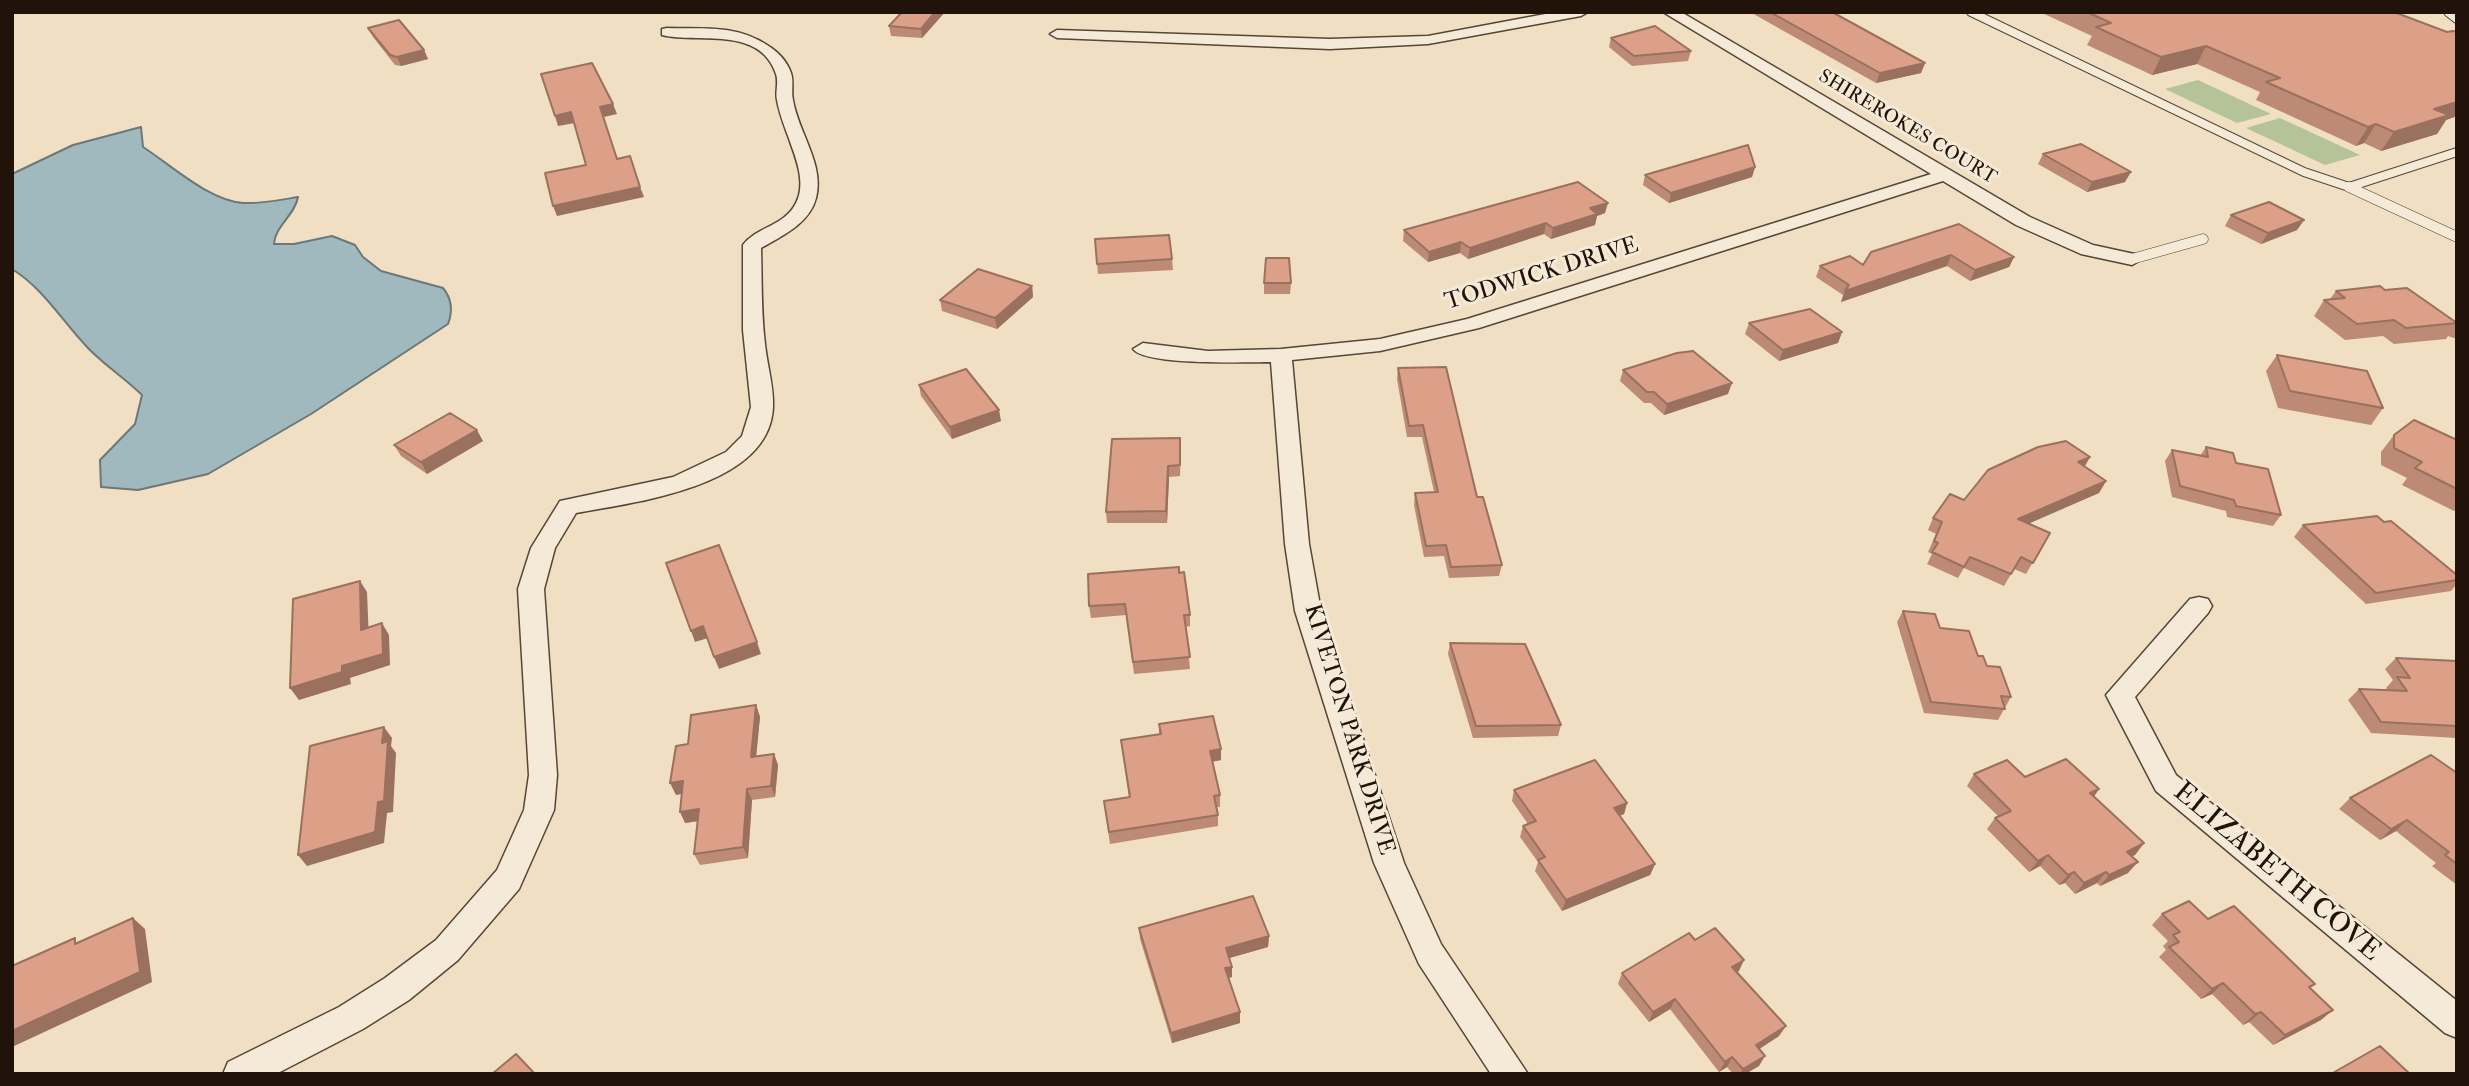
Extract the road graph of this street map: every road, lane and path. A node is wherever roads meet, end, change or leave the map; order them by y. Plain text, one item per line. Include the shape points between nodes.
1 (1581, 12) edge
2 (1670, 12) edge
3 (1971, 12) edge
4 (2448, 12) edge
5 (2457, 19) edge
6 (667, 32) dead end
7 (1056, 34) dead end
8 (2457, 152) edge
9 (1945, 175) junction
10 (2349, 187) junction
11 (2457, 237) edge
12 (2203, 239) dead end
13 (2132, 259) joint
14 (1143, 349) dead end
15 (1281, 355) junction
16 (2199, 606) dead end
17 (2457, 1022) edge
18 (240, 1074) edge
19 (1511, 1074) edge

1 - 7 street via 1428,40 1330,44
2 - 9 street, SHIREROKES COURT
3 - 10 lane via 2304,172
4 - 5 lane
6 - 18 street via 723,33 762,48 778,61 786,74 785,98 811,184 807,206 791,225 752,245 752,320 761,416 751,445 719,470 568,507 543,548 531,589 543,775 539,810 508,879 447,950 397,989 351,1018
8 - 10 lane
9 - 13 street, SHIREROKES COURT via 2045,233 2088,250
9 - 15 street, TODWICK DRIVE via 1472,324 1380,345
10 - 11 lane
12 - 13 lane
14 - 15 street, TODWICK DRIVE via 1208,357
15 - 19 street, KIVETON PARK DRIVE via 1297,544 1308,611 1389,863 1430,954
16 - 17 street, ELIZABETH COVE via 2120,695 2166,783

